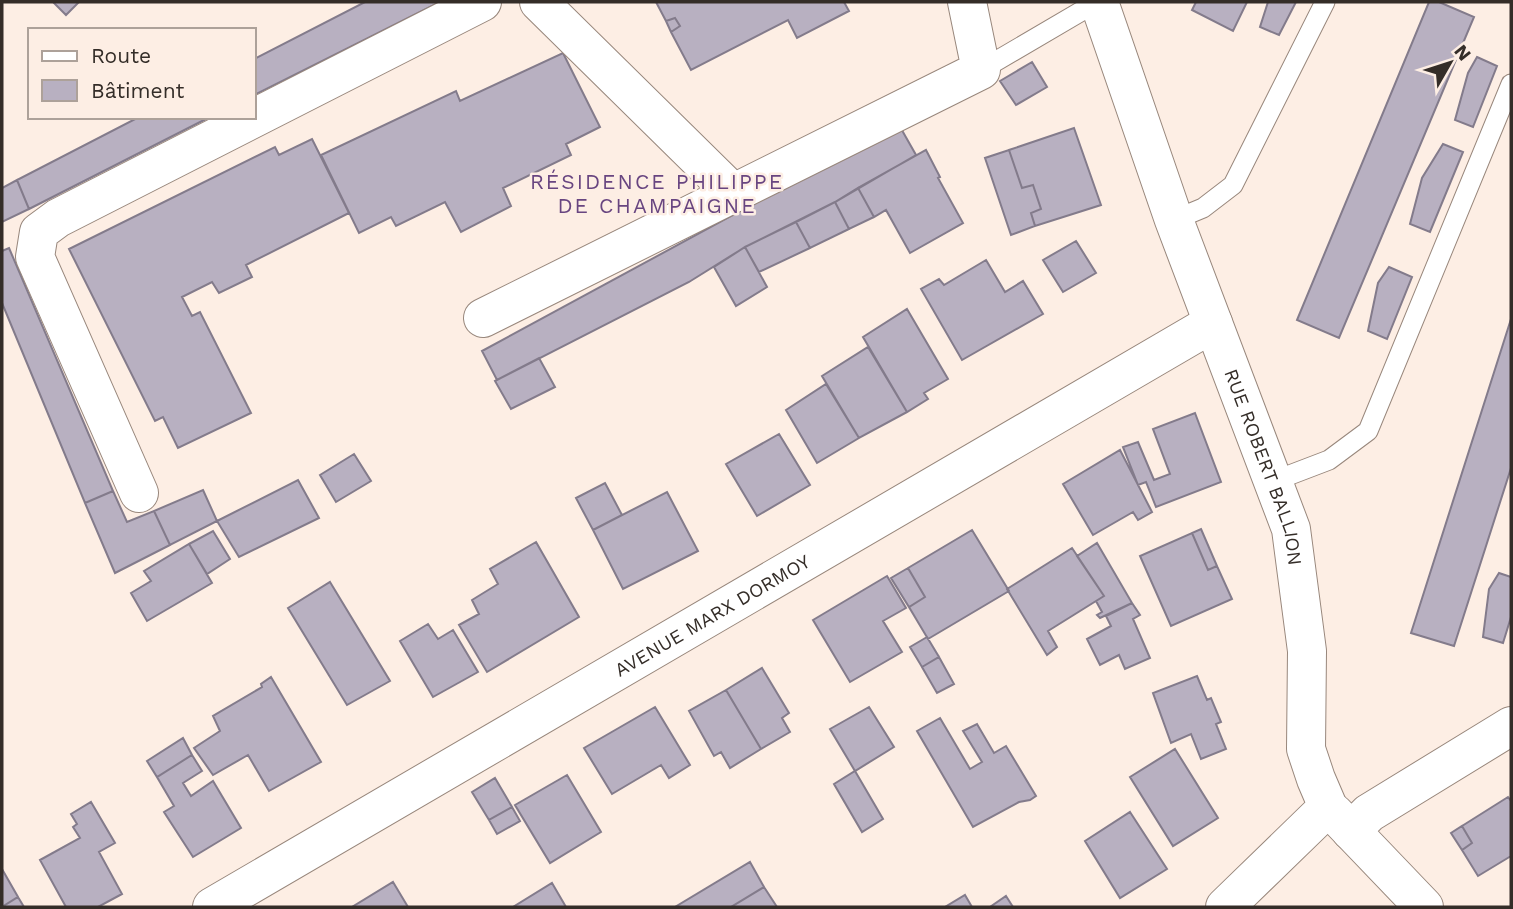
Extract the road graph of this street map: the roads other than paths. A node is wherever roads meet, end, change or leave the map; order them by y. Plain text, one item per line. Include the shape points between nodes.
1 (482, 2) edge
2 (539, 2) edge
3 (967, 2) edge
4 (1098, 2) edge
5 (1325, 2) edge
6 (981, 69) junction
7 (1511, 84) edge
8 (256, 117) edge
9 (252, 119) edge
10 (733, 193) junction
11 (1174, 220) junction
12 (483, 318) dead end
13 (1213, 323) junction
14 (1274, 481) junction
15 (139, 493) dead end
16 (1511, 726) edge
17 (1339, 819) junction
18 (212, 907) edge
19 (1225, 907) edge
20 (1424, 907) edge

1 - 8 street
2 - 10 street
3 - 6 street
4 - 6 lane
4 - 11 street, RUE ROBERT BALLION
5 - 11 lane via 1233,185 1203,208
6 - 10 street
7 - 14 lane via 1368,430 1329,460
9 - 15 street via 39,232 35,257
10 - 12 street
11 - 13 street, RUE ROBERT BALLION
13 - 14 street, RUE ROBERT BALLION
13 - 18 street, AVENUE MARX DORMOY
14 - 17 street, RUE ROBERT BALLION via 1291,529 1307,651 1306,749 1316,779
16 - 17 street via 1369,813
17 - 19 street
17 - 20 street

